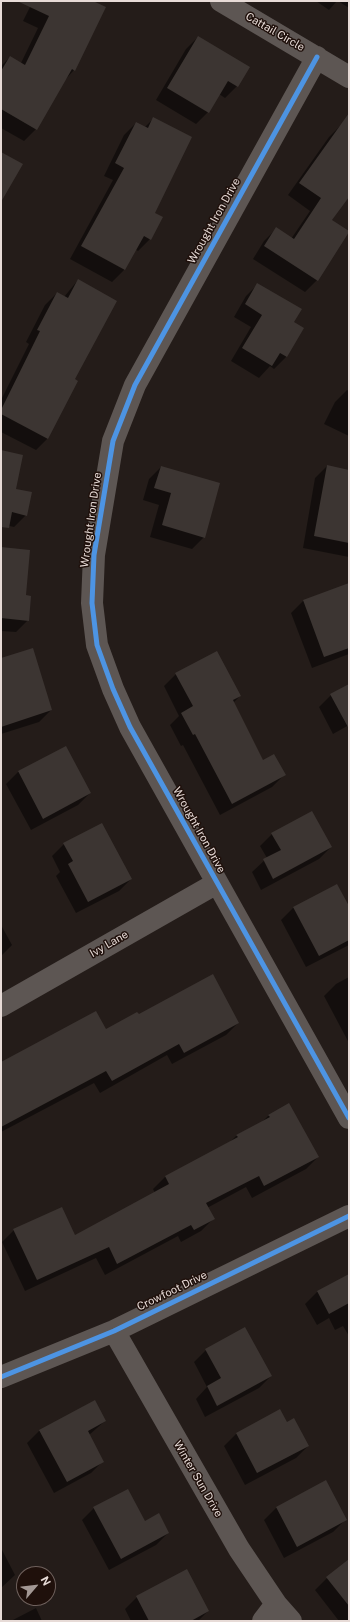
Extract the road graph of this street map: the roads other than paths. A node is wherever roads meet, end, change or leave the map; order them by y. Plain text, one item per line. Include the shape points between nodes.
1 (221, 1) edge
2 (317, 57) junction
3 (349, 77) edge
4 (217, 883) junction
5 (1, 1006) edge
6 (349, 1118) edge
7 (349, 1216) edge
8 (114, 1331) junction
9 (1, 1377) edge
10 (270, 1613) edge
11 (291, 1621) edge

1 - 2 street, Cattail Circle
2 - 3 street, Cattail Circle
2 - 4 street, Wrought Iron Drive via 135,385 113,441 94,555 92,603 97,646 113,689 130,727
4 - 5 street, Ivy Lane
4 - 6 street, Wrought Iron Drive
7 - 8 street, Crowfoot Drive
8 - 9 street, Crowfoot Drive
8 - 10 street, Winter Sun Drive via 239,1549
10 - 11 street, Winter Sun Drive

